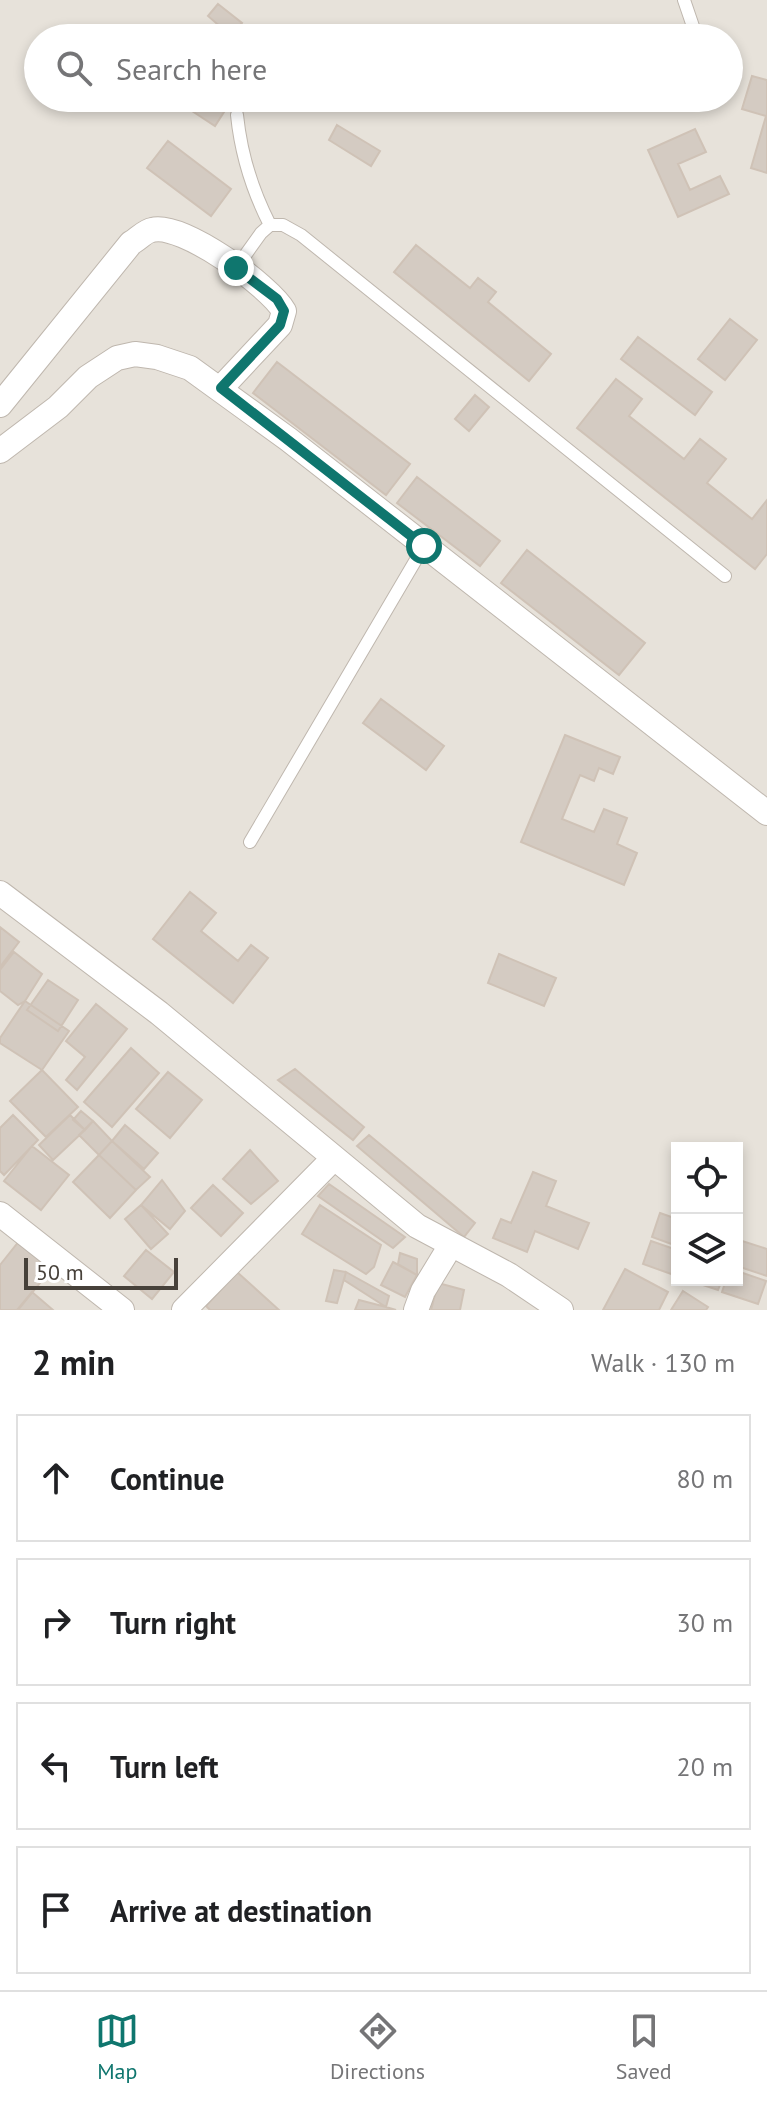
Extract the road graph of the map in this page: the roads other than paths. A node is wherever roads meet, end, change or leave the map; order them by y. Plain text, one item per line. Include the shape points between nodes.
1 (684, 0) edge
2 (692, 24) edge
3 (237, 115) dead end
4 (270, 225) junction
5 (236, 268) junction
6 (221, 388) junction
7 (0, 405) edge
8 (0, 451) edge
9 (424, 546) junction
10 (725, 576) dead end
11 (767, 813) edge
12 (250, 842) dead end
13 (0, 893) edge
14 (334, 1158) junction
15 (0, 1214) edge
16 (451, 1245) junction
17 (122, 1310) edge
18 (184, 1310) edge
19 (416, 1310) edge
20 (561, 1310) edge

1 - 2 lane
3 - 4 lane via 255,197
4 - 5 lane
4 - 10 lane via 301,235
5 - 6 street via 277,299 284,311 280,325
5 - 7 street via 174,231 152,230 131,243
6 - 8 street via 190,368 157,357 117,358
6 - 9 street
9 - 11 street
9 - 12 lane
13 - 14 street via 159,1013
14 - 16 street via 417,1226
14 - 18 street
15 - 17 street
16 - 19 street
16 - 20 street

